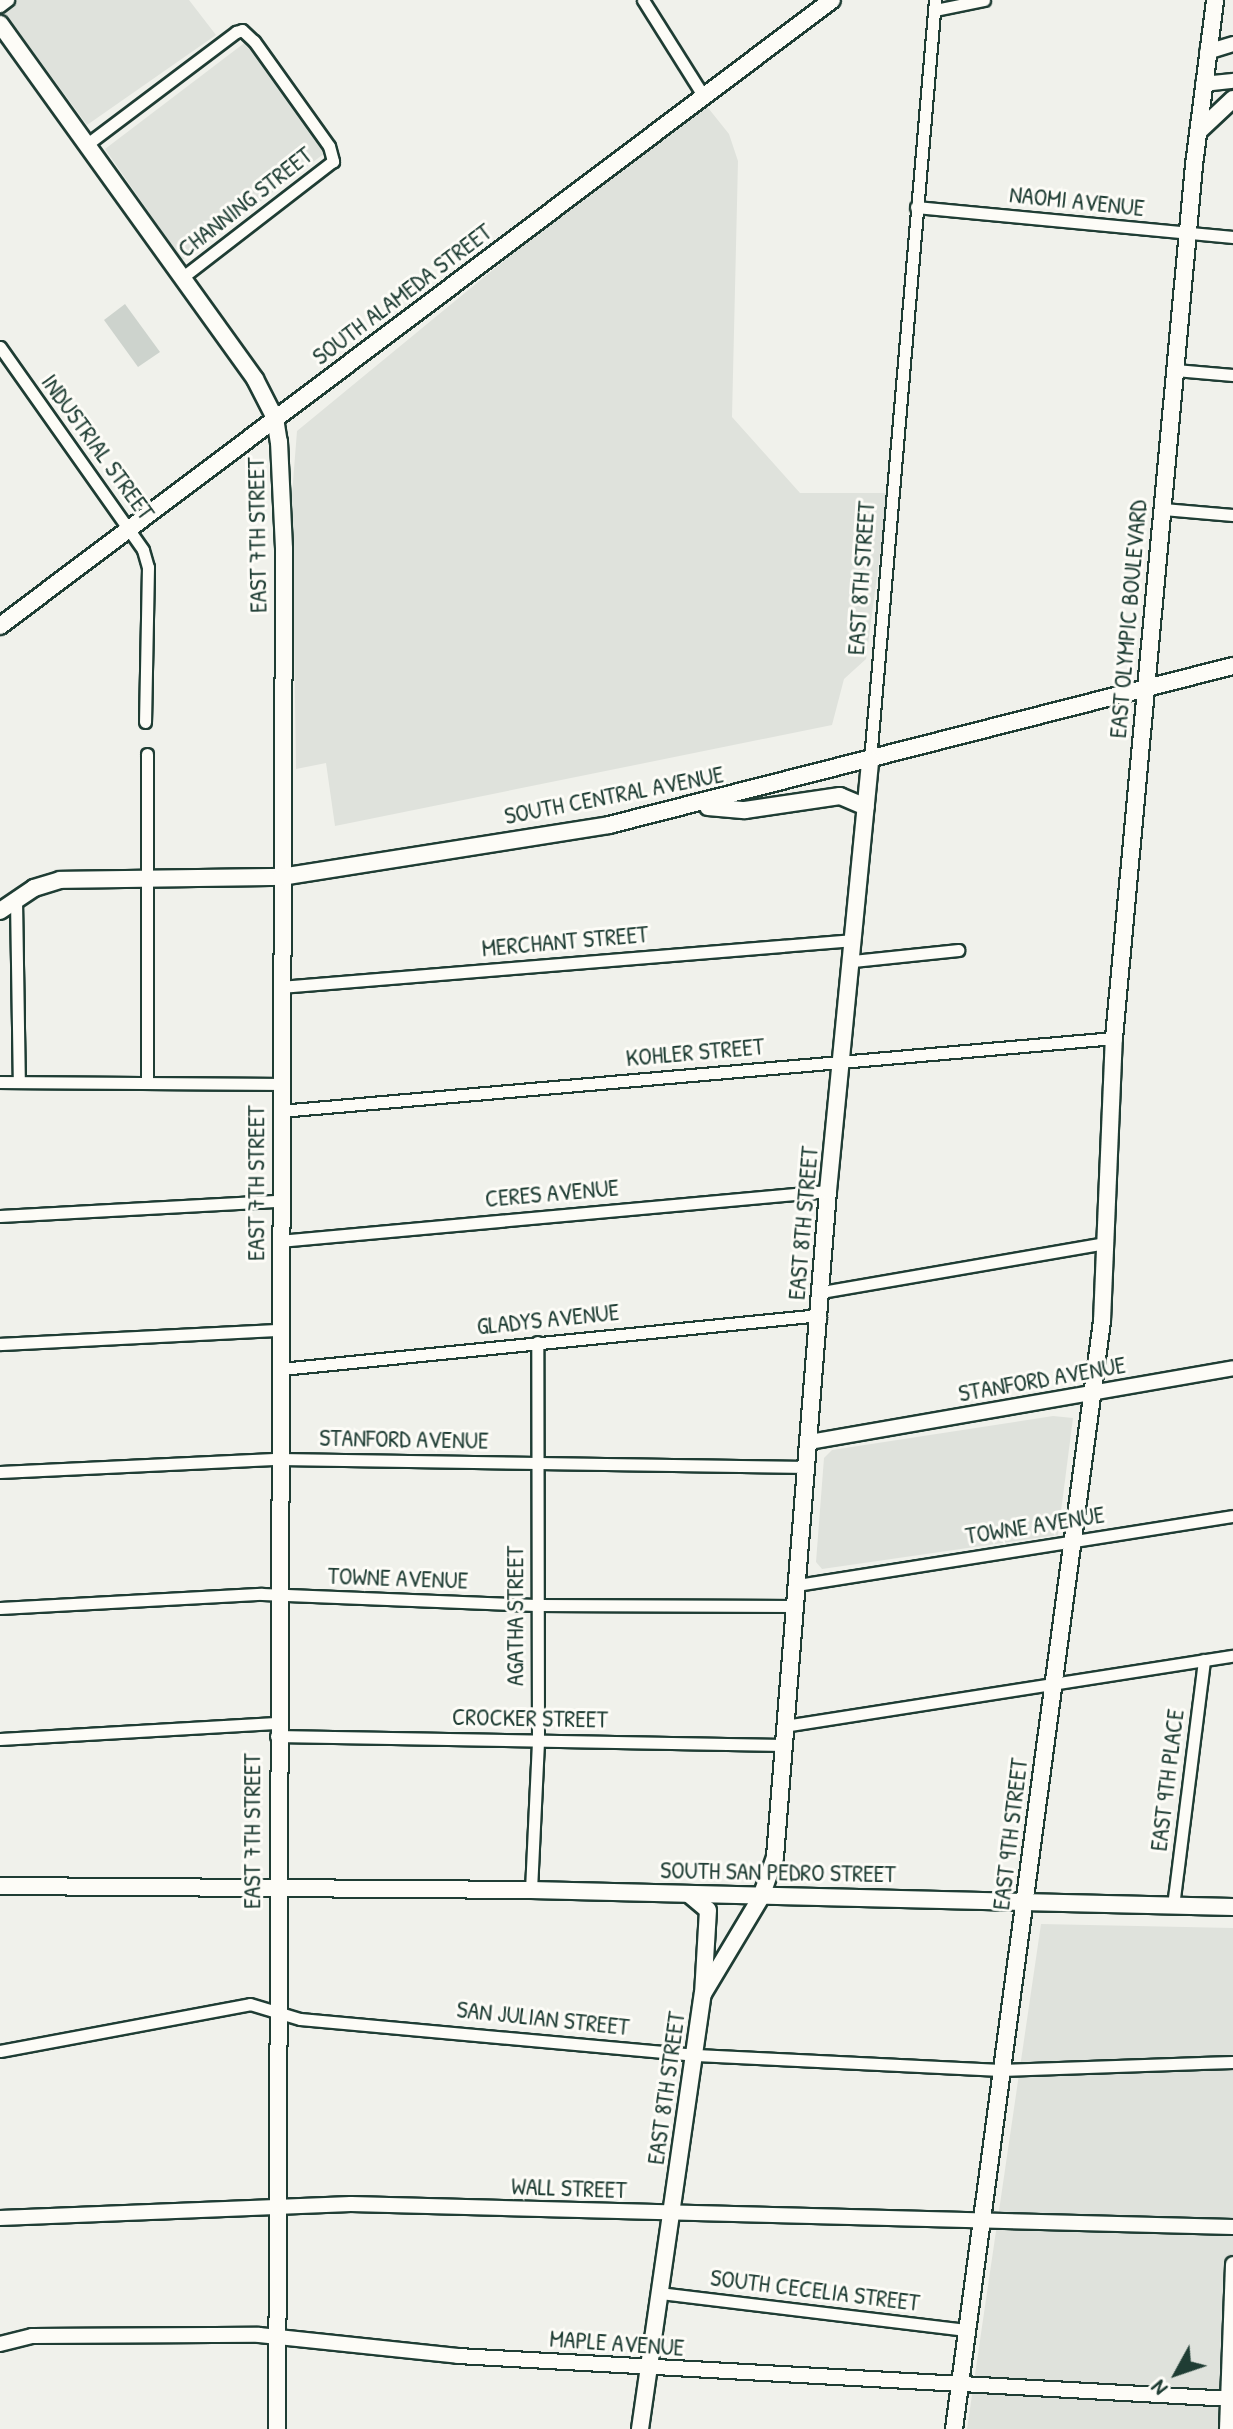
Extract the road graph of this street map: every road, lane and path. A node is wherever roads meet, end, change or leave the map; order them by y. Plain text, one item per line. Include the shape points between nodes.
1 (8, 0) edge
2 (643, 0) edge
3 (832, 0) edge
4 (984, 0) edge
5 (1215, 0) edge
6 (935, 5) edge
7 (0, 6) edge
8 (0, 24) edge
9 (1233, 44) edge
10 (1207, 52) junction
11 (1233, 81) edge
12 (1203, 84) junction
13 (704, 97) junction
14 (1233, 99) edge
15 (1198, 132) junction
16 (86, 145) junction
17 (916, 207) junction
18 (1188, 235) junction
19 (1233, 237) edge
20 (183, 277) junction
21 (0, 347) edge
22 (1175, 370) junction
23 (1233, 375) edge
24 (275, 418) junction
25 (1163, 509) junction
26 (1233, 515) edge
27 (129, 526) junction
28 (0, 626) edge
29 (1233, 666) edge
30 (1146, 687) junction
31 (145, 722) dead end
32 (147, 754) dead end
33 (870, 760) junction
34 (694, 807) junction
35 (866, 807) junction
36 (281, 877) junction
37 (150, 878) junction
38 (16, 900) junction
39 (0, 911) edge
40 (854, 940) junction
41 (958, 950) dead end
42 (853, 961) junction
43 (280, 987) junction
44 (1114, 1038) junction
45 (842, 1061) junction
46 (0, 1082) edge
47 (19, 1082) junction
48 (147, 1083) junction
49 (280, 1084) junction
50 (280, 1111) junction
51 (828, 1191) junction
52 (280, 1201) junction
53 (0, 1216) edge
54 (279, 1241) junction
55 (1106, 1243) junction
56 (822, 1292) junction
57 (820, 1315) junction
58 (281, 1330) junction
59 (537, 1342) junction
60 (0, 1344) edge
61 (1233, 1368) edge
62 (281, 1369) junction
63 (1091, 1395) junction
64 (810, 1442) junction
65 (279, 1459) junction
66 (538, 1463) junction
67 (808, 1467) junction
68 (0, 1472) edge
69 (1233, 1516) edge
70 (1073, 1541) junction
71 (797, 1585) junction
72 (278, 1595) junction
73 (536, 1605) junction
74 (795, 1606) junction
75 (0, 1608) edge
76 (1233, 1656) edge
77 (1204, 1660) junction
78 (1053, 1685) junction
79 (784, 1726) junction
80 (276, 1729) junction
81 (0, 1739) edge
82 (538, 1739) junction
83 (783, 1745) junction
84 (0, 1886) edge
85 (276, 1887) junction
86 (531, 1890) junction
87 (689, 1895) junction
88 (761, 1897) junction
89 (1026, 1903) junction
90 (1173, 1906) junction
91 (1233, 1907) edge
92 (703, 1994) junction
93 (277, 2011) junction
94 (0, 2051) edge
95 (696, 2055) junction
96 (1233, 2062) edge
97 (1001, 2070) junction
98 (278, 2207) junction
99 (672, 2212) junction
100 (0, 2218) edge
101 (982, 2222) junction
102 (1233, 2227) edge
103 (1233, 2264) edge
104 (660, 2293) junction
105 (965, 2330) junction
106 (278, 2338) junction
107 (0, 2344) edge
108 (648, 2367) junction
109 (958, 2387) junction
110 (1230, 2399) edge
111 (277, 2429) edge
112 (640, 2429) edge
113 (954, 2429) edge
114 (1227, 2429) edge

1 - 7 street
2 - 13 street
3 - 13 main road, SOUTH ALAMEDA STREET
4 - 6 street
5 - 10 main road, EAST OLYMPIC BOULEVARD
6 - 17 street, EAST 8TH STREET
8 - 16 main road, EAST 7TH STREET
9 - 10 street
10 - 12 main road, EAST OLYMPIC BOULEVARD
11 - 12 street
12 - 15 main road, EAST OLYMPIC BOULEVARD
13 - 24 main road, SOUTH ALAMEDA STREET
14 - 15 main road
15 - 18 main road, EAST OLYMPIC BOULEVARD
16 - 20 main road, EAST 7TH STREET
16 - 20 street, CHANNING STREET via 242,30 329,146 333,161
17 - 18 street, NAOMI AVENUE
17 - 33 street, EAST 8TH STREET
18 - 19 street, NAOMI AVENUE
18 - 22 main road, EAST OLYMPIC BOULEVARD
20 - 24 main road, EAST 7TH STREET via 255,379
21 - 27 street, INDUSTRIAL STREET
22 - 23 street
22 - 25 main road, EAST OLYMPIC BOULEVARD
24 - 27 main road, SOUTH ALAMEDA STREET
24 - 36 main road, EAST 7TH STREET via 284,549
25 - 26 street
25 - 30 main road, EAST OLYMPIC BOULEVARD
27 - 28 main road, SOUTH ALAMEDA STREET
27 - 31 street, INDUSTRIAL STREET via 148,567
29 - 30 main road, SOUTH CENTRAL AVENUE
30 - 33 main road, SOUTH CENTRAL AVENUE
30 - 44 main road, EAST OLYMPIC BOULEVARD
32 - 37 street
33 - 34 main road, SOUTH CENTRAL AVENUE
33 - 35 main road, EAST 8TH STREET
34 - 35 main road via 745,810 840,796
34 - 36 main road, SOUTH CENTRAL AVENUE
35 - 40 main road, EAST 8TH STREET
36 - 37 main road, SOUTH CENTRAL AVENUE
36 - 43 main road, EAST 7TH STREET
37 - 38 main road, SOUTH CENTRAL AVENUE via 60,880
37 - 48 street
38 - 39 main road, SOUTH CENTRAL AVENUE
38 - 47 street
40 - 42 main road, EAST 8TH STREET
40 - 43 street, MERCHANT STREET
41 - 42 street
42 - 45 main road, EAST 8TH STREET
43 - 49 main road, EAST 7TH STREET
44 - 45 street, KOHLER STREET
44 - 55 main road, EAST OLYMPIC BOULEVARD
45 - 50 street, KOHLER STREET
45 - 51 main road, EAST 8TH STREET
46 - 47 street
47 - 48 street
48 - 49 street
49 - 50 main road, EAST 7TH STREET
50 - 52 main road, EAST 7TH STREET
51 - 54 street, CERES AVENUE
51 - 56 main road, EAST 8TH STREET
52 - 53 street
52 - 54 main road, EAST 7TH STREET
54 - 58 main road, EAST 7TH STREET
55 - 56 street
55 - 63 main road, EAST 9TH STREET
56 - 57 main road, EAST 8TH STREET
57 - 59 street, GLADYS AVENUE
57 - 64 main road, EAST 8TH STREET
58 - 60 street
58 - 62 main road, EAST 7TH STREET
59 - 62 street, GLADYS AVENUE
59 - 66 street, AGATHA STREET
61 - 63 street, STANFORD AVENUE
62 - 65 main road, EAST 7TH STREET
63 - 64 street, STANFORD AVENUE
63 - 70 main road, EAST 9TH STREET
64 - 67 main road, EAST 8TH STREET
65 - 66 street, STANFORD AVENUE
65 - 68 street, STANFORD AVENUE
65 - 72 main road, EAST 7TH STREET
66 - 67 street, STANFORD AVENUE
66 - 73 street, AGATHA STREET
67 - 71 main road, EAST 8TH STREET
69 - 70 street, TOWNE AVENUE
70 - 71 street, TOWNE AVENUE
70 - 78 main road, EAST 9TH STREET
71 - 74 main road, EAST 8TH STREET
72 - 73 street, TOWNE AVENUE
72 - 75 street, TOWNE AVENUE
72 - 80 main road, EAST 7TH STREET
73 - 74 street, TOWNE AVENUE
73 - 82 street, AGATHA STREET
74 - 79 main road, EAST 8TH STREET
76 - 77 street
77 - 78 street
77 - 90 street, EAST 9TH PLACE
78 - 79 street
78 - 89 main road, EAST 9TH STREET
79 - 83 main road, EAST 8TH STREET
80 - 81 street, CROCKER STREET
80 - 82 street, CROCKER STREET
80 - 85 main road, EAST 7TH STREET
82 - 83 street, CROCKER STREET
82 - 86 street, AGATHA STREET
83 - 88 main road, EAST 8TH STREET via 775,1857
84 - 85 main road
85 - 86 main road, SOUTH SAN PEDRO STREET
85 - 93 main road, EAST 7TH STREET
86 - 87 main road, SOUTH SAN PEDRO STREET
87 - 88 main road, SOUTH SAN PEDRO STREET
87 - 92 main road via 708,1910
88 - 89 main road, SOUTH SAN PEDRO STREET
88 - 92 main road, EAST 8TH STREET
89 - 90 main road, SOUTH SAN PEDRO STREET
89 - 97 main road, EAST 9TH STREET
90 - 91 main road, SOUTH SAN PEDRO STREET
92 - 95 main road, EAST 8TH STREET
93 - 94 street, SAN JULIAN STREET via 250,2004
93 - 95 street, SAN JULIAN STREET via 300,2019
93 - 98 main road, EAST 7TH STREET
95 - 97 street, SAN JULIAN STREET
95 - 99 main road, EAST 8TH STREET
96 - 97 street, SAN JULIAN STREET
97 - 101 main road, EAST 9TH STREET
98 - 99 street, WALL STREET
98 - 100 street, WALL STREET
98 - 106 main road, EAST 7TH STREET
99 - 101 street, WALL STREET
99 - 104 main road, EAST 8TH STREET
101 - 102 street, WALL STREET
101 - 105 main road, EAST 9TH STREET
103 - 110 street
104 - 105 street, SOUTH CECELIA STREET
104 - 108 main road, EAST 8TH STREET
105 - 109 main road, EAST 9TH STREET
106 - 107 street, MAPLE AVENUE via 32,2336
106 - 108 street, MAPLE AVENUE via 371,2350
106 - 111 main road, EAST 7TH STREET
108 - 109 street, MAPLE AVENUE
108 - 112 main road, EAST 8TH STREET
109 - 110 street, MAPLE AVENUE
109 - 113 main road, EAST 9TH STREET
110 - 114 street

